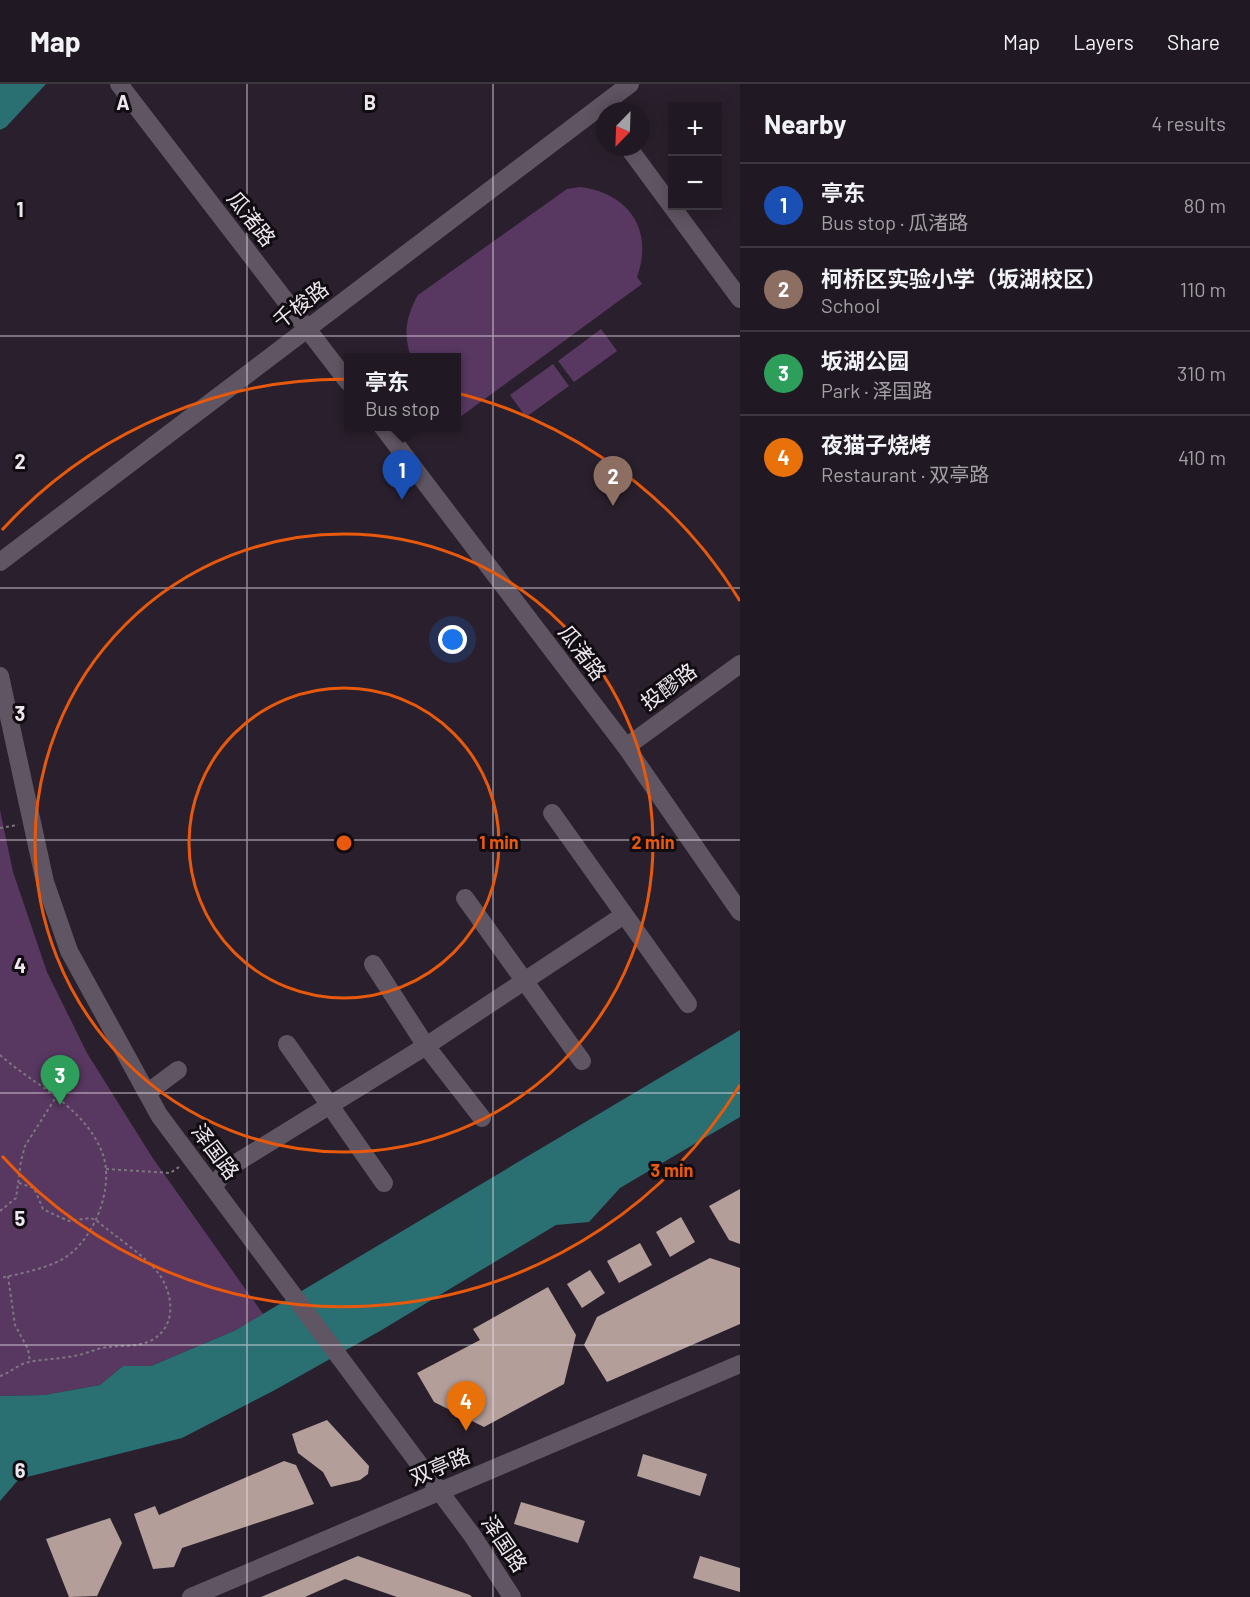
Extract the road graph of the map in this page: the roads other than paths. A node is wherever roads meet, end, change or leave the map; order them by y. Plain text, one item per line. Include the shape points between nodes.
1 (119, 84) edge
2 (630, 84) edge
3 (612, 102) edge
4 (596, 116) edge
5 (635, 156) edge
6 (740, 299) edge
7 (307, 328) junction
8 (344, 377) edge
9 (386, 431) edge
10 (0, 562) edge
11 (740, 664) edge
12 (0, 676) edge
13 (626, 747) junction
14 (552, 813) dead end
15 (465, 898) dead end
16 (740, 912) edge
17 (624, 915) junction
18 (373, 964) dead end
19 (525, 981) junction
20 (688, 1004) dead end
21 (287, 1044) dead end
22 (426, 1046) junction
23 (582, 1061) dead end
24 (178, 1070) dead end
25 (147, 1093) junction
26 (330, 1105) junction
27 (482, 1118) dead end
28 (384, 1183) dead end
29 (213, 1187) junction
30 (740, 1364) edge
31 (439, 1492) junction
32 (191, 1597) edge
33 (512, 1597) edge

1 - 7 street, 瓜渚路
2 - 3 street, 千梭路
4 - 7 street, 千梭路
5 - 6 street
7 - 8 street, 瓜渚路
7 - 10 street, 千梭路
9 - 13 street, 瓜渚路
11 - 13 street, 投醪路
12 - 25 street, 泽国路 via 45,882 69,951
13 - 16 street, 瓜渚路
14 - 17 street
15 - 19 street
17 - 19 street
17 - 20 street
18 - 22 street
19 - 22 street
19 - 23 street
21 - 26 street
22 - 26 street
22 - 27 street
24 - 25 street
25 - 29 street, 泽国路
26 - 28 street
26 - 29 street via 228,1168
29 - 31 street, 泽国路
30 - 31 street, 双亭路
31 - 32 street, 双亭路
31 - 33 street, 泽国路

